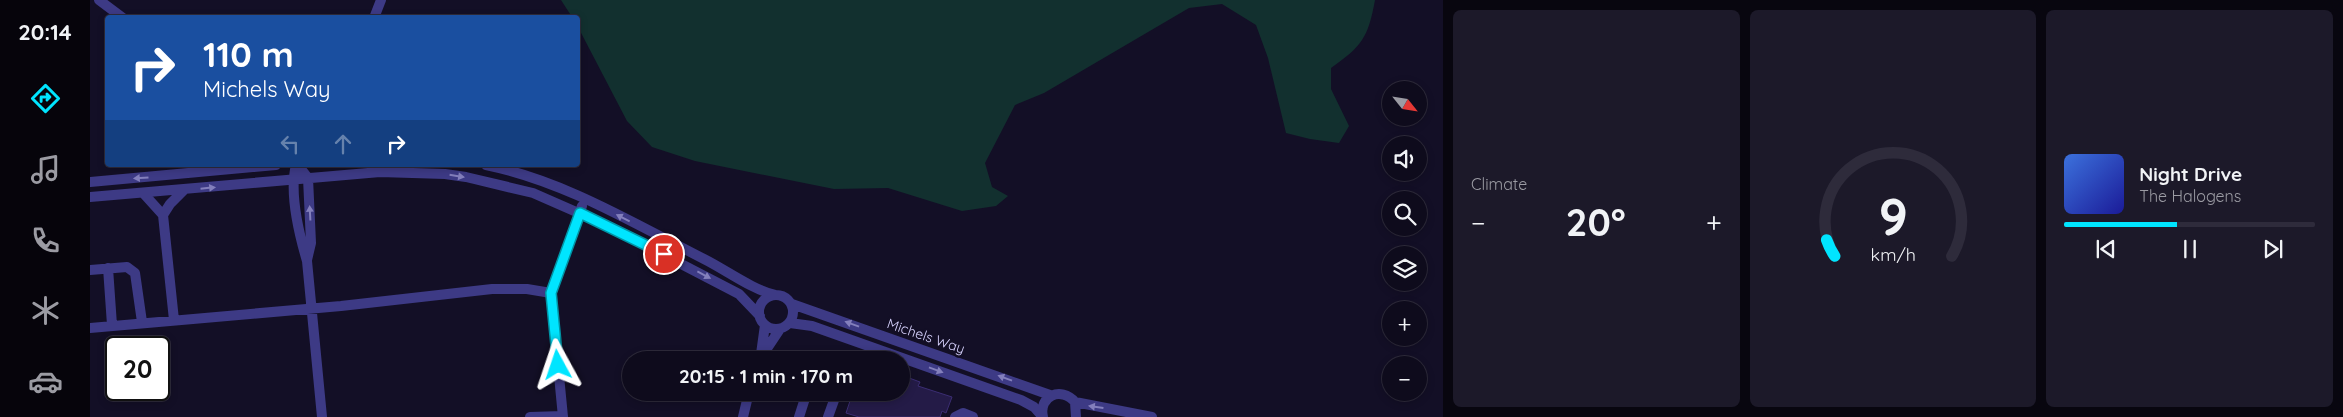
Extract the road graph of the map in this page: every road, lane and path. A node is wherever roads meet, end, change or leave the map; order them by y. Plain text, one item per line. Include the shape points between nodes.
1 (99, 0) edge
2 (381, 0) edge
3 (118, 15) edge
4 (375, 15) edge
5 (254, 167) edge
6 (296, 167) edge
7 (299, 167) edge
8 (493, 167) edge
9 (308, 178) junction
10 (292, 179) junction
11 (90, 182) edge
12 (184, 190) junction
13 (144, 194) junction
14 (90, 197) edge
15 (586, 199) junction
16 (580, 213) junction
17 (163, 215) junction
18 (307, 261) junction
19 (108, 268) junction
20 (90, 270) edge
21 (551, 293) junction
22 (775, 295) junction
23 (792, 304) junction
24 (312, 308) junction
25 (174, 320) junction
26 (762, 320) junction
27 (142, 322) junction
28 (790, 323) junction
29 (112, 326) junction
30 (90, 328) edge
31 (780, 329) junction
32 (760, 351) edge
33 (765, 351) edge
34 (1050, 395) junction
35 (746, 401) edge
36 (747, 401) edge
37 (804, 401) edge
38 (834, 401) edge
39 (1075, 402) junction
40 (1042, 416) edge
41 (322, 417) edge
42 (530, 417) edge
43 (563, 417) edge
44 (738, 417) edge
45 (743, 417) edge
46 (798, 417) edge
47 (828, 417) edge
48 (955, 417) edge
49 (973, 417) edge
50 (1076, 417) edge
51 (1152, 417) edge

1 - 3 street
2 - 4 street
5 -> 11 street
6 - 10 street
7 - 9 street
8 - 15 street via 542,180
9 - 10 street
9 -> 16 street via 380,172 445,174 510,187
18 -> 9 street via 311,243
12 -> 10 street
10 - 18 street
12 - 13 street
12 - 17 street
13 - 14 street
13 - 17 street
15 - 16 street
22 -> 15 street via 761,291
16 - 21 street
16 -> 26 street via 732,290 744,298
17 - 25 street
18 - 24 street
19 - 20 street
19 - 27 street via 127,267 135,273
19 - 29 street
21 - 24 street via 527,289 492,290
21 - 43 street
22 - 23 street via 785,297
22 - 26 street via 761,304
23 - 28 street via 794,314
34 -> 23 street, Michels Way
24 - 25 street
24 - 41 street
25 - 27 street
26 - 31 street via 775,330
26 - 32 street
27 - 29 street
28 - 31 street
28 -> 40 street, Michels Way via 812,326 1021,400
29 - 30 street
31 - 33 street
34 - 39 street, Michels Way via 1066,394
34 - 40 street via 1042,405
35 - 44 street
36 - 45 street
37 - 46 street
38 - 47 street
39 - 50 street
51 -> 39 street
42 - 43 street
48 - 49 street via 963,413

